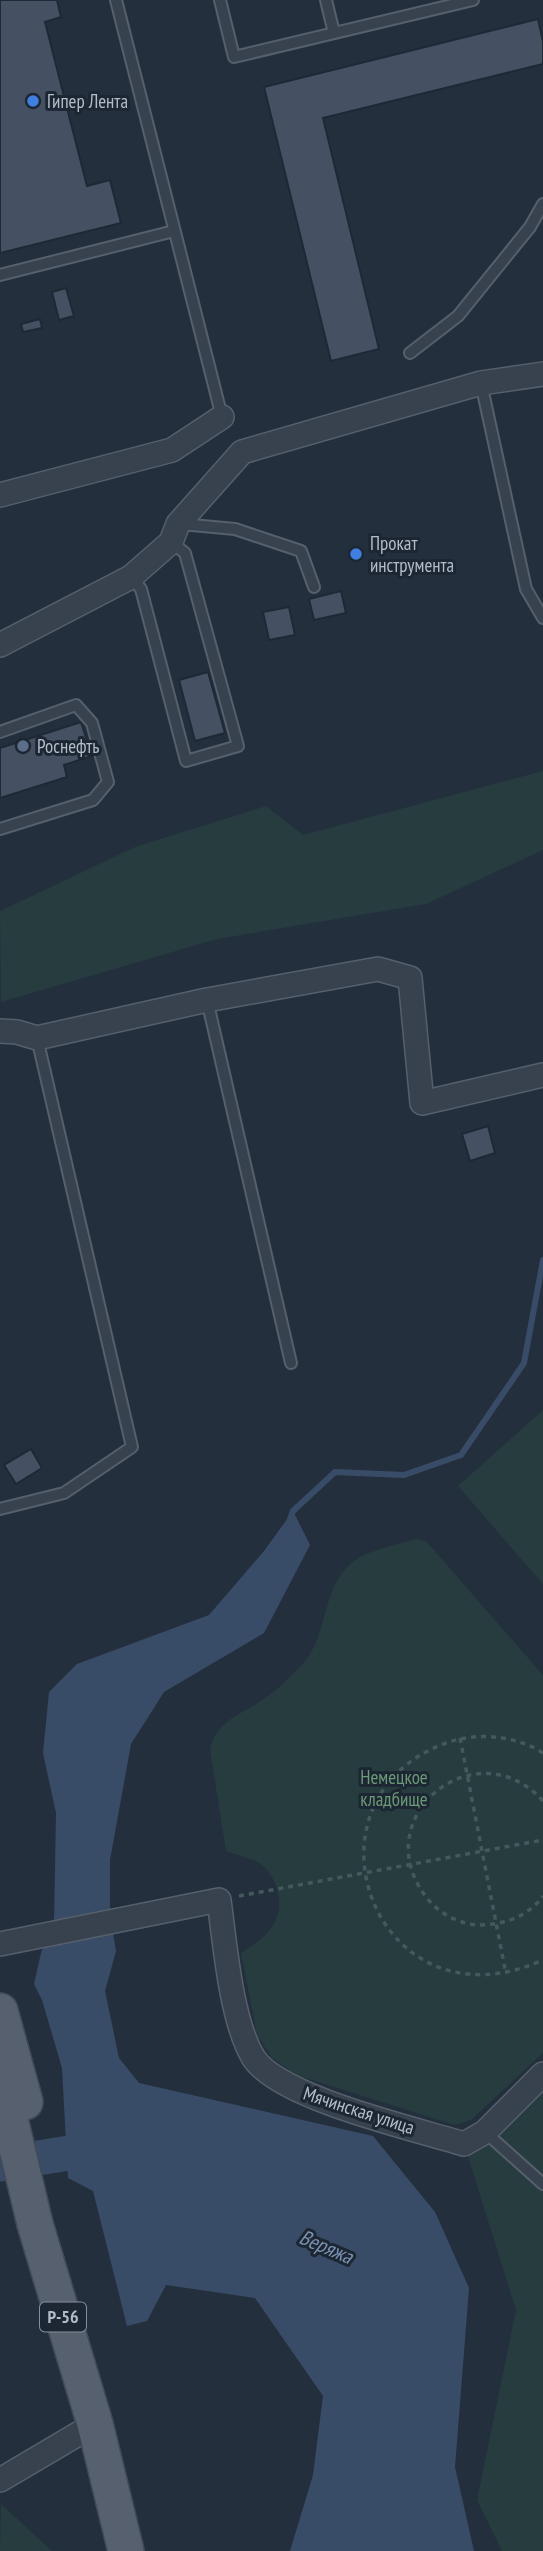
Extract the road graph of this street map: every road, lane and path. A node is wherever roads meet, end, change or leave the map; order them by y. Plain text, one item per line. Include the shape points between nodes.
1 (116, 0) edge
2 (220, 0) edge
3 (326, 0) edge
4 (474, 0) edge
5 (334, 33) junction
6 (543, 204) edge
7 (174, 231) junction
8 (0, 275) edge
9 (410, 353) dead end
10 (543, 373) edge
11 (481, 383) junction
12 (222, 417) joint
13 (0, 495) edge
14 (174, 533) junction
15 (131, 577) junction
16 (314, 587) dead end
17 (543, 618) edge
18 (0, 645) edge
19 (0, 732) edge
20 (0, 829) edge
21 (207, 1000) junction
22 (0, 1031) edge
23 (37, 1038) junction
24 (543, 1075) edge
25 (291, 1363) dead end
26 (0, 1509) edge
27 (460, 1738) junction
28 (543, 1753) edge
29 (467, 1775) junction
30 (543, 1801) edge
31 (543, 1840) edge
32 (483, 1851) junction
33 (410, 1866) junction
34 (364, 1874) junction
35 (543, 1896) edge
36 (219, 1900) junction
37 (496, 1924) junction
38 (0, 1944) edge
39 (543, 1960) edge
40 (506, 1974) junction
41 (0, 2011) edge
42 (543, 2074) edge
43 (7, 2082) edge
44 (485, 2132) junction
45 (543, 2184) edge
46 (93, 2417) junction
47 (0, 2480) edge
48 (126, 2551) edge

1 - 7 lane
2 - 5 lane via 234,57
3 - 5 lane
4 - 5 lane
6 - 9 lane via 530,227 458,316
7 - 8 lane
7 - 12 lane
10 - 11 street
11 - 14 street via 242,452
11 - 17 lane via 526,589
12 - 13 street via 172,450
14 - 15 street
14 - 15 lane via 185,553 238,746 186,761 142,589
14 - 16 lane via 235,529 301,551
15 - 18 street
19 - 20 lane via 76,705 92,723 108,782 93,800
21 - 23 street
21 - 24 street via 378,969 410,978 422,1103
21 - 25 lane
22 - 23 street
23 - 26 lane via 132,1447 64,1493
27 - 28 path via 497,1736
27 - 29 path
27 - 34 path via 426,1750 396,1773 375,1803 364,1838
29 - 30 path via 508,1777
29 - 32 path
29 - 33 path via 445,1784 427,1799 414,1819 408,1842
31 - 32 path
32 - 33 path
32 - 37 path
33 - 34 path
33 - 37 path via 432,1905 451,1918 473,1925
34 - 36 path
34 - 40 path via 376,1911 391,1932 430,1964 467,1976
35 - 37 path via 519,1917
36 - 38 street
36 - 44 street, Мячинская улица via 242,2035 254,2060 307,2096 464,2144
37 - 40 path
39 - 40 path
41 - 43 main road, Р-56
42 - 44 street, Мячинская улица
43 - 46 main road, Р-56
44 - 45 lane
46 - 47 street
46 - 48 main road, Р-56

